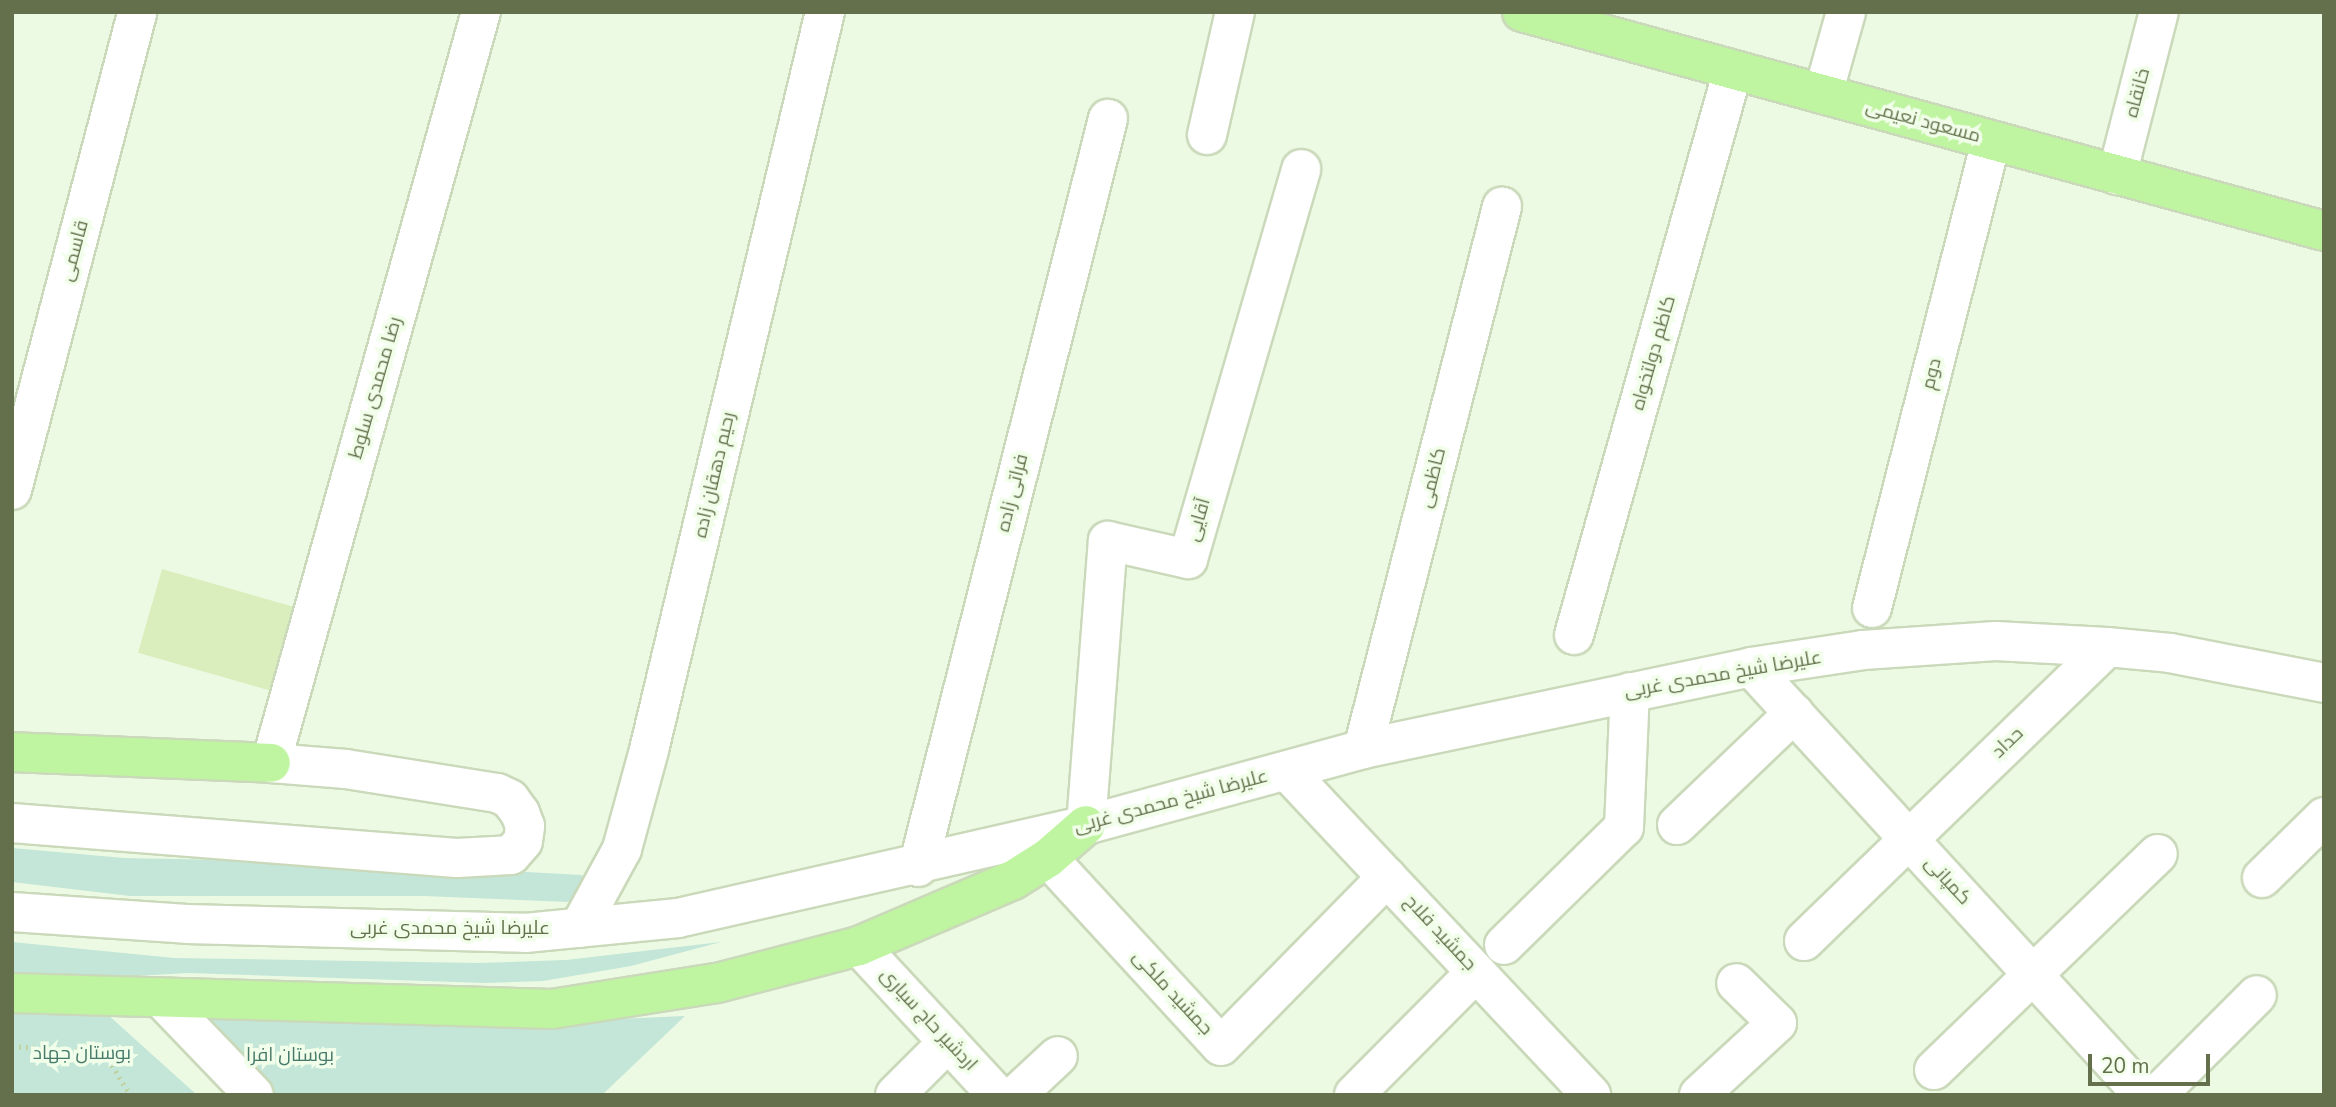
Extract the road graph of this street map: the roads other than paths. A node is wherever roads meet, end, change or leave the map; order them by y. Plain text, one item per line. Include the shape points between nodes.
1 (137, 12) edge
2 (481, 12) edge
3 (825, 12) edge
4 (1235, 12) edge
5 (1846, 12) edge
6 (2159, 12) edge
7 (1532, 14) edge
8 (1733, 70) junction
9 (1823, 94) junction
10 (1108, 119) dead end
11 (1206, 135) dead end
12 (1991, 141) junction
13 (1301, 169) dead end
14 (2117, 175) junction
15 (1502, 207) dead end
16 (2324, 231) edge
17 (12, 490) edge
18 (1872, 608) dead end
19 (1574, 635) dead end
20 (2107, 647) junction
21 (1751, 667) junction
22 (2324, 683) edge
23 (1630, 692) junction
24 (1794, 713) junction
25 (1363, 749) junction
26 (12, 751) edge
27 (271, 763) junction
28 (1288, 772) junction
29 (2324, 817) edge
30 (12, 823) edge
31 (1086, 825) junction
32 (1677, 825) dead end
33 (1909, 839) junction
34 (2158, 854) dead end
35 (1048, 858) junction
36 (918, 867) junction
37 (1387, 877) junction
38 (2262, 878) dead end
39 (12, 912) edge
40 (579, 928) junction
41 (1804, 941) dead end
42 (1504, 945) dead end
43 (859, 946) junction
44 (1476, 972) junction
45 (2033, 974) junction
46 (1736, 983) dead end
47 (12, 993) edge
48 (2257, 995) dead end
49 (162, 998) junction
50 (948, 1042) junction
51 (1058, 1056) dead end
52 (1934, 1070) dead end
53 (254, 1095) edge
54 (895, 1095) edge
55 (997, 1095) edge
56 (1016, 1095) edge
57 (1354, 1095) edge
58 (1591, 1095) edge
59 (1699, 1095) edge
60 (2143, 1095) edge
61 (2157, 1095) edge

1 - 17 street, قاسمی
2 - 27 street, رضا محمدی سلوط
3 - 40 street, رحیم دهقان زاده via 622,849
4 - 11 street
5 - 9 street
6 - 14 street, خانقاه
7 - 8 main road, مسعود نعیمی
8 - 9 main road, مسعود نعیمی
8 - 19 street, کاظم دولتخواه
9 - 12 main road, مسعود نعیمی
10 - 36 street, فراتی زاده
12 - 14 main road, مسعود نعیمی
12 - 18 street, دوم
13 - 31 street, آقایی via 1188,559 1108,541
14 - 16 main road, مسعود نعیمی
15 - 25 street, کاظمی
20 - 21 street, علیرضا شیخ محمدی غربی via 1996,641 1863,650
20 - 22 street, علیرضا شیخ محمدی غربی via 2170,653
20 - 33 street, حداد
21 - 23 street, علیرضا شیخ محمدی غربی
21 - 24 street, کمپانی
23 - 25 street, علیرضا شیخ محمدی غربی
23 - 42 street via 1624,828
24 - 32 street
24 - 33 street, کمپانی
25 - 28 street, علیرضا شیخ محمدی غربی
26 - 27 main road
27 - 30 street via 346,769 498,793 510,799 520,813 523,841 511,855 457,858
28 - 31 street, علیرضا شیخ محمدی غربی
28 - 37 street, جمشید فلاح
29 - 38 street
31 - 35 main road
31 - 36 street, علیرضا شیخ محمدی غربی
33 - 41 street, حداد
33 - 45 street, کمپانی
34 - 45 street
35 - 37 street, جمشید ملکی via 1221,1046
35 - 43 main road via 955,907
36 - 40 street, علیرضا شیخ محمدی غربی via 678,918
37 - 44 street, جمشید فلاح
39 - 40 street, علیرضا شیخ محمدی غربی via 187,924 525,933
43 - 49 main road via 717,983 552,1009
43 - 50 street, اردشیر حاج سیاری
44 - 57 street
44 - 58 street, جمشید فلاح
45 - 52 street
45 - 60 street, کمپانی
46 - 59 street via 1777,1023
47 - 49 main road
48 - 61 street
49 - 53 street
50 - 54 street
50 - 55 street, اردشیر حاج سیاری
51 - 56 street

